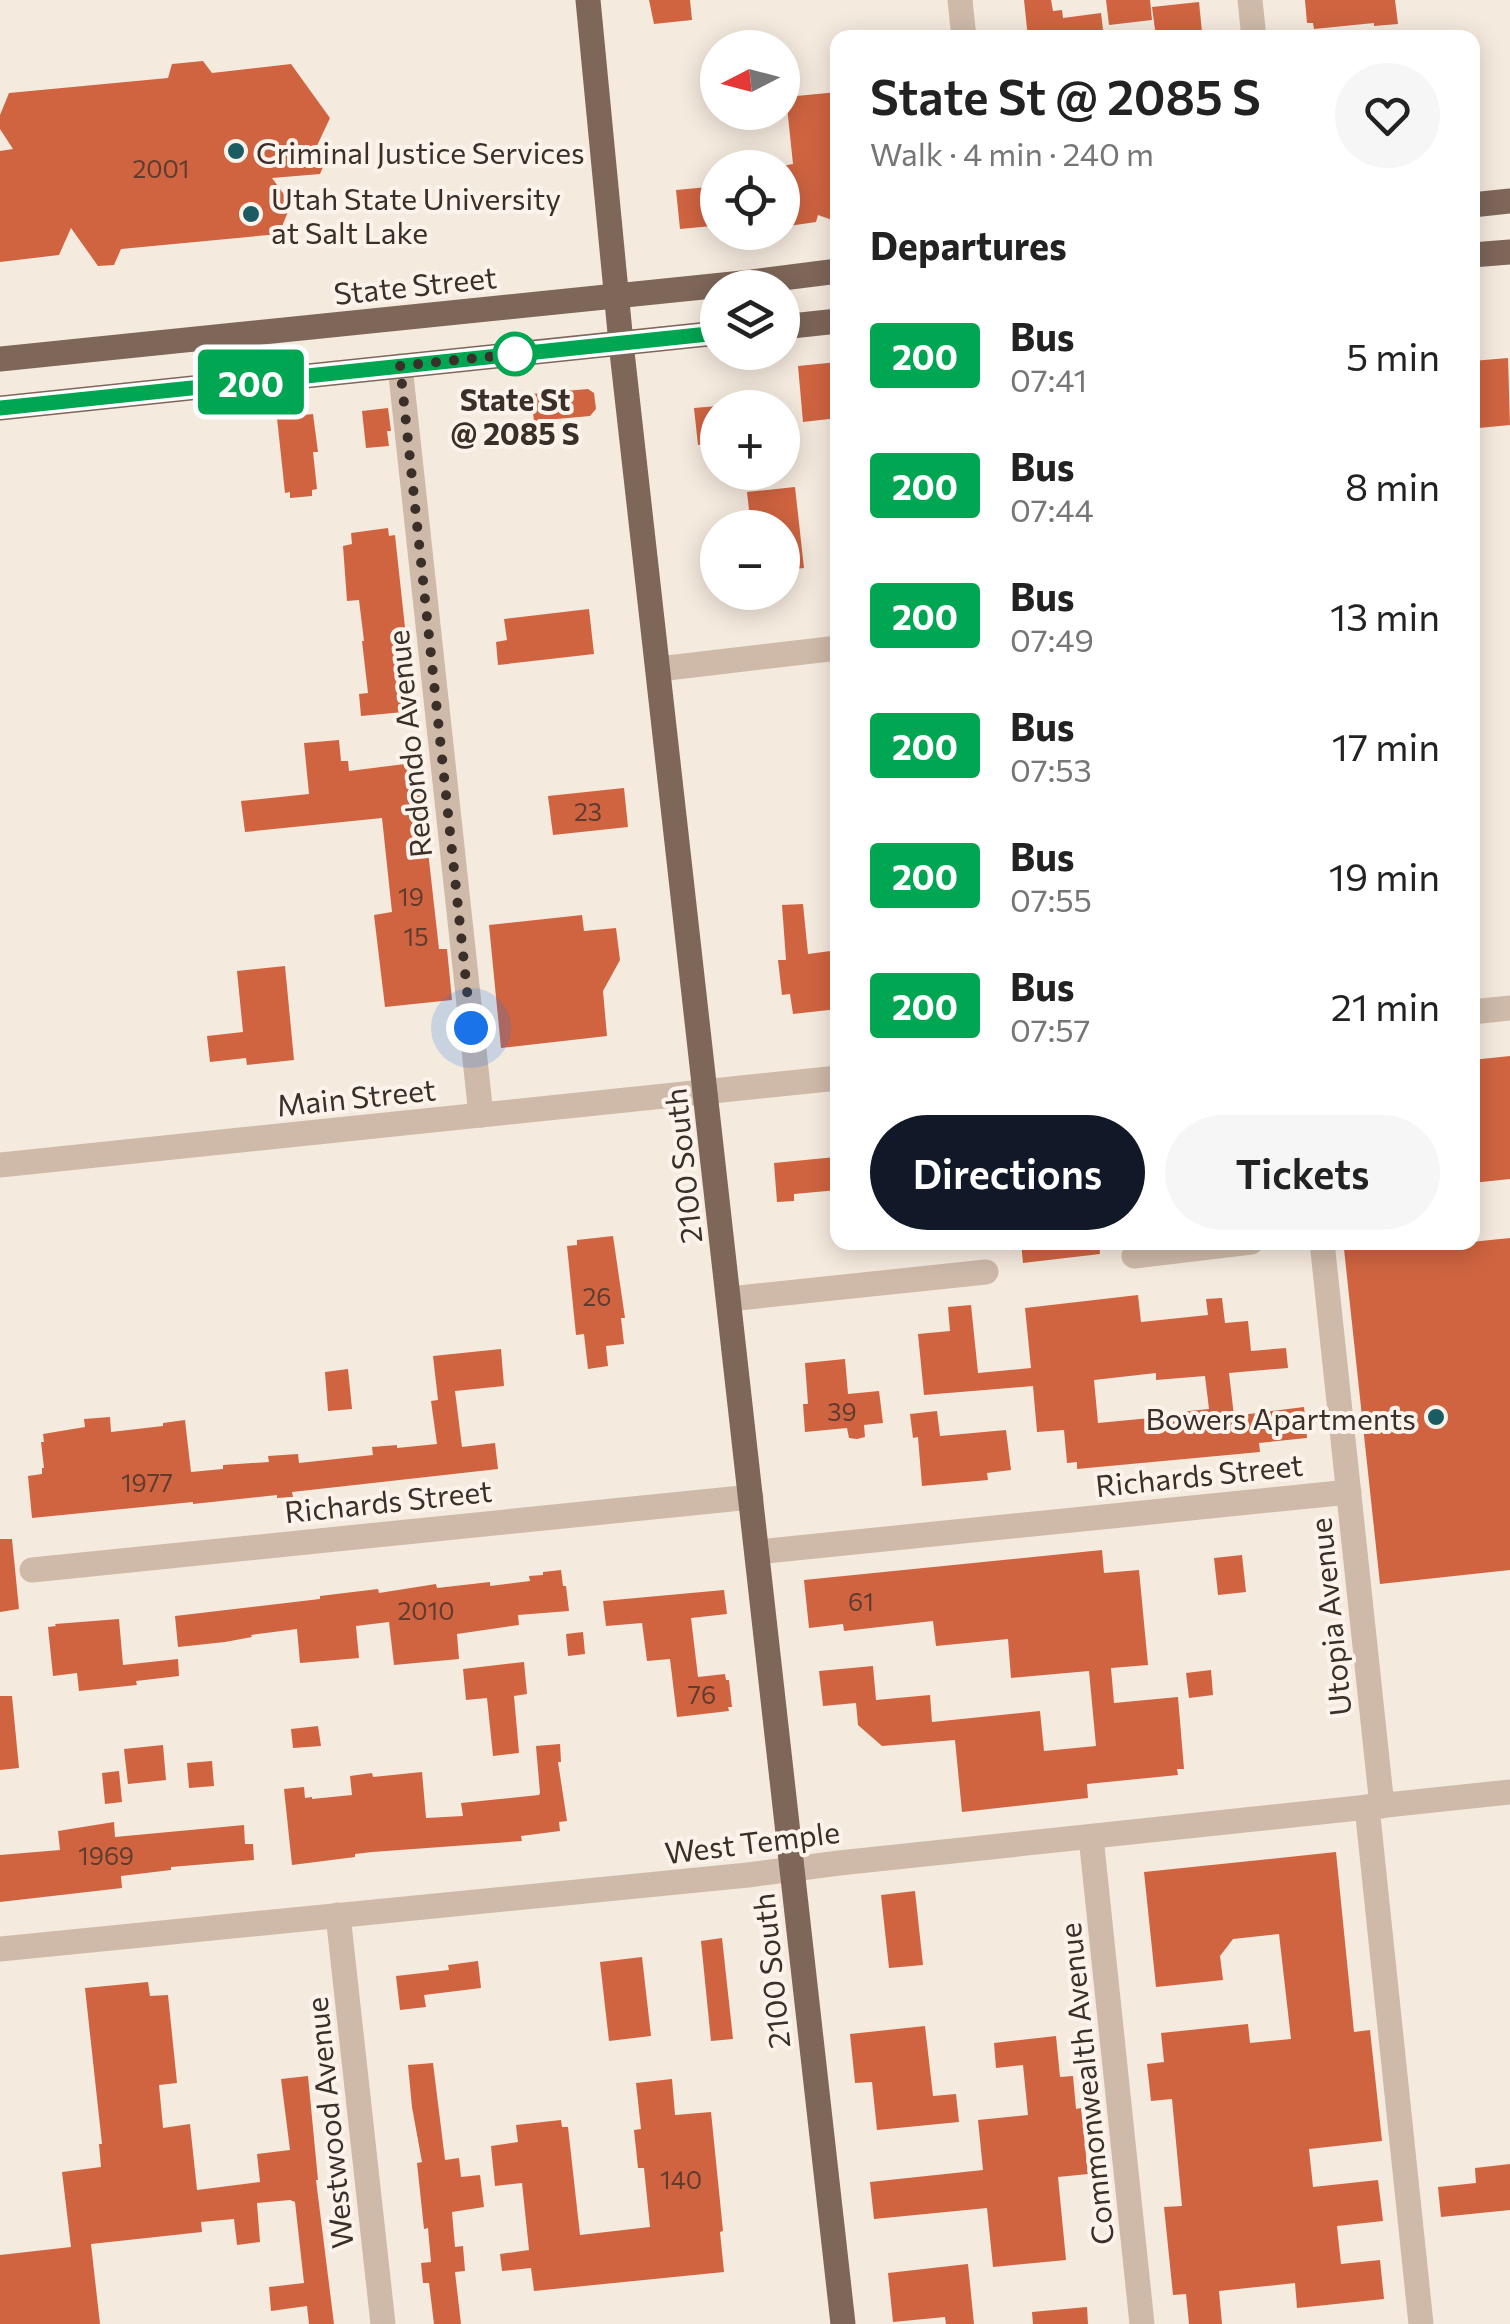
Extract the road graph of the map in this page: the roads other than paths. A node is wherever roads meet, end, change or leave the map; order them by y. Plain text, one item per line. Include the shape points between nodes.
1 (588, 0) edge
2 (960, 0) edge
3 (1250, 0) edge
4 (963, 30) edge
5 (1253, 30) edge
6 (1510, 201) edge
7 (1480, 203) edge
8 (1510, 252) edge
9 (1480, 255) edge
10 (830, 272) edge
11 (617, 295) junction
12 (830, 322) edge
13 (800, 326) edge
14 (700, 336) edge
15 (621, 344) junction
16 (0, 359) edge
17 (400, 366) junction
18 (0, 408) edge
19 (830, 649) edge
20 (659, 669) junction
21 (1510, 1008) edge
22 (1480, 1011) edge
23 (830, 1079) edge
24 (706, 1092) junction
25 (481, 1116) junction
26 (0, 1166) edge
27 (1185, 1250) edge
28 (1323, 1250) edge
29 (1134, 1256) dead end
30 (986, 1272) dead end
31 (729, 1298) junction
32 (1349, 1492) junction
33 (751, 1497) junction
34 (757, 1552) junction
35 (32, 1570) dead end
36 (1510, 1792) edge
37 (1375, 1806) junction
38 (1091, 1837) junction
39 (792, 1869) junction
40 (338, 1915) junction
41 (0, 1950) edge
42 (383, 2324) edge
43 (843, 2324) edge
44 (1142, 2324) edge
45 (1421, 2324) edge

1 - 11 main road, 2100 South
2 - 4 street
3 - 5 street
6 - 7 main road
8 - 9 main road
10 - 11 main road, State Street
11 - 15 main road, 2100 South
11 - 16 main road, State Street
12 - 13 main road
14 - 15 main road
15 - 17 main road
15 - 20 main road, 2100 South
17 - 18 main road
17 - 25 street, Redondo Avenue
19 - 20 street
20 - 24 main road, 2100 South
21 - 22 street
23 - 24 street, Main Street
24 - 25 street, Main Street
24 - 31 main road, 2100 South
25 - 26 street, Main Street
27 - 29 street
28 - 32 street, Utopia Avenue
30 - 31 street
31 - 33 main road, 2100 South
32 - 34 street, Richards Street
32 - 37 street, Utopia Avenue
33 - 34 main road, 2100 South
33 - 35 street, Richards Street
34 - 39 main road, 2100 South
36 - 37 street, West Temple
37 - 38 street, West Temple
37 - 45 street, Utopia Avenue
38 - 39 street, West Temple
38 - 44 street, Commonwealth Avenue
39 - 40 street, West Temple
39 - 43 main road, 2100 South
40 - 41 street, West Temple
40 - 42 street, Westwood Avenue

